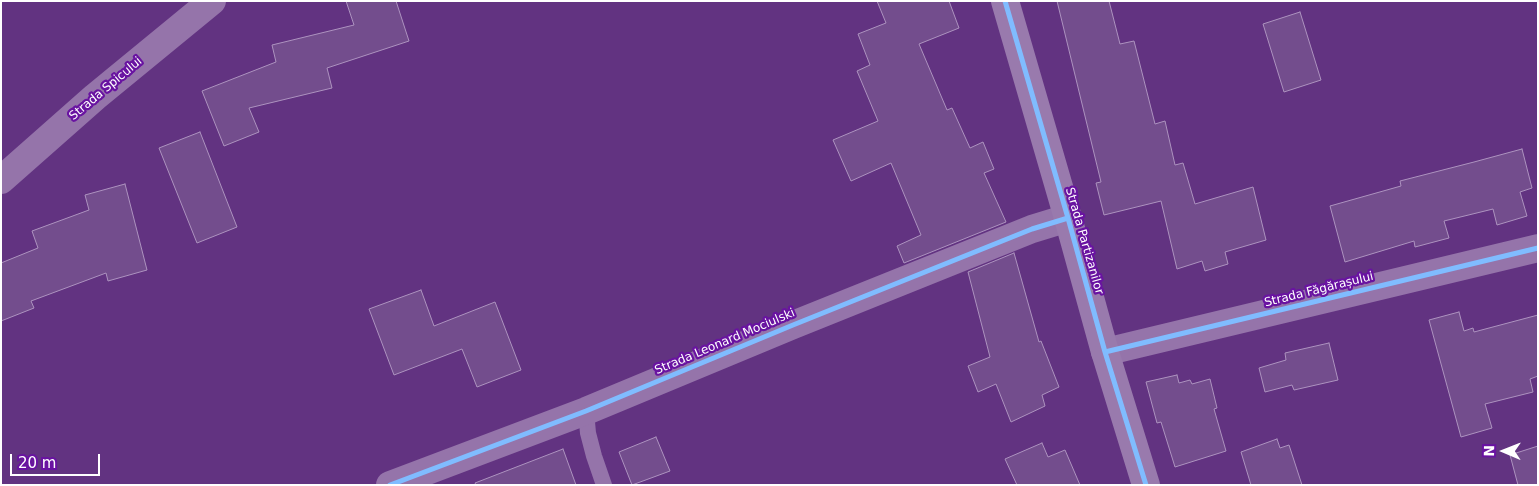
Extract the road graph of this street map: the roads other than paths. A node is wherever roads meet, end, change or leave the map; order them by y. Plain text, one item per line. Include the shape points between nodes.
1 (212, 1) edge
2 (1005, 1) edge
3 (1, 180) edge
4 (1068, 218) junction
5 (1538, 248) edge
6 (1105, 352) junction
7 (586, 411) junction
8 (390, 485) edge
9 (604, 485) edge
10 (1146, 485) edge

1 - 3 street, Strada Spicului
2 - 4 street, Strada Partizanilor
4 - 6 street, Strada Partizanilor
4 - 7 street, Strada Leonard Mociulski via 1032,229
5 - 6 street, Strada Făgărașului
6 - 10 street, Strada Partizanilor
7 - 8 street, Strada Leonard Mociulski
7 - 9 lane via 590,441

